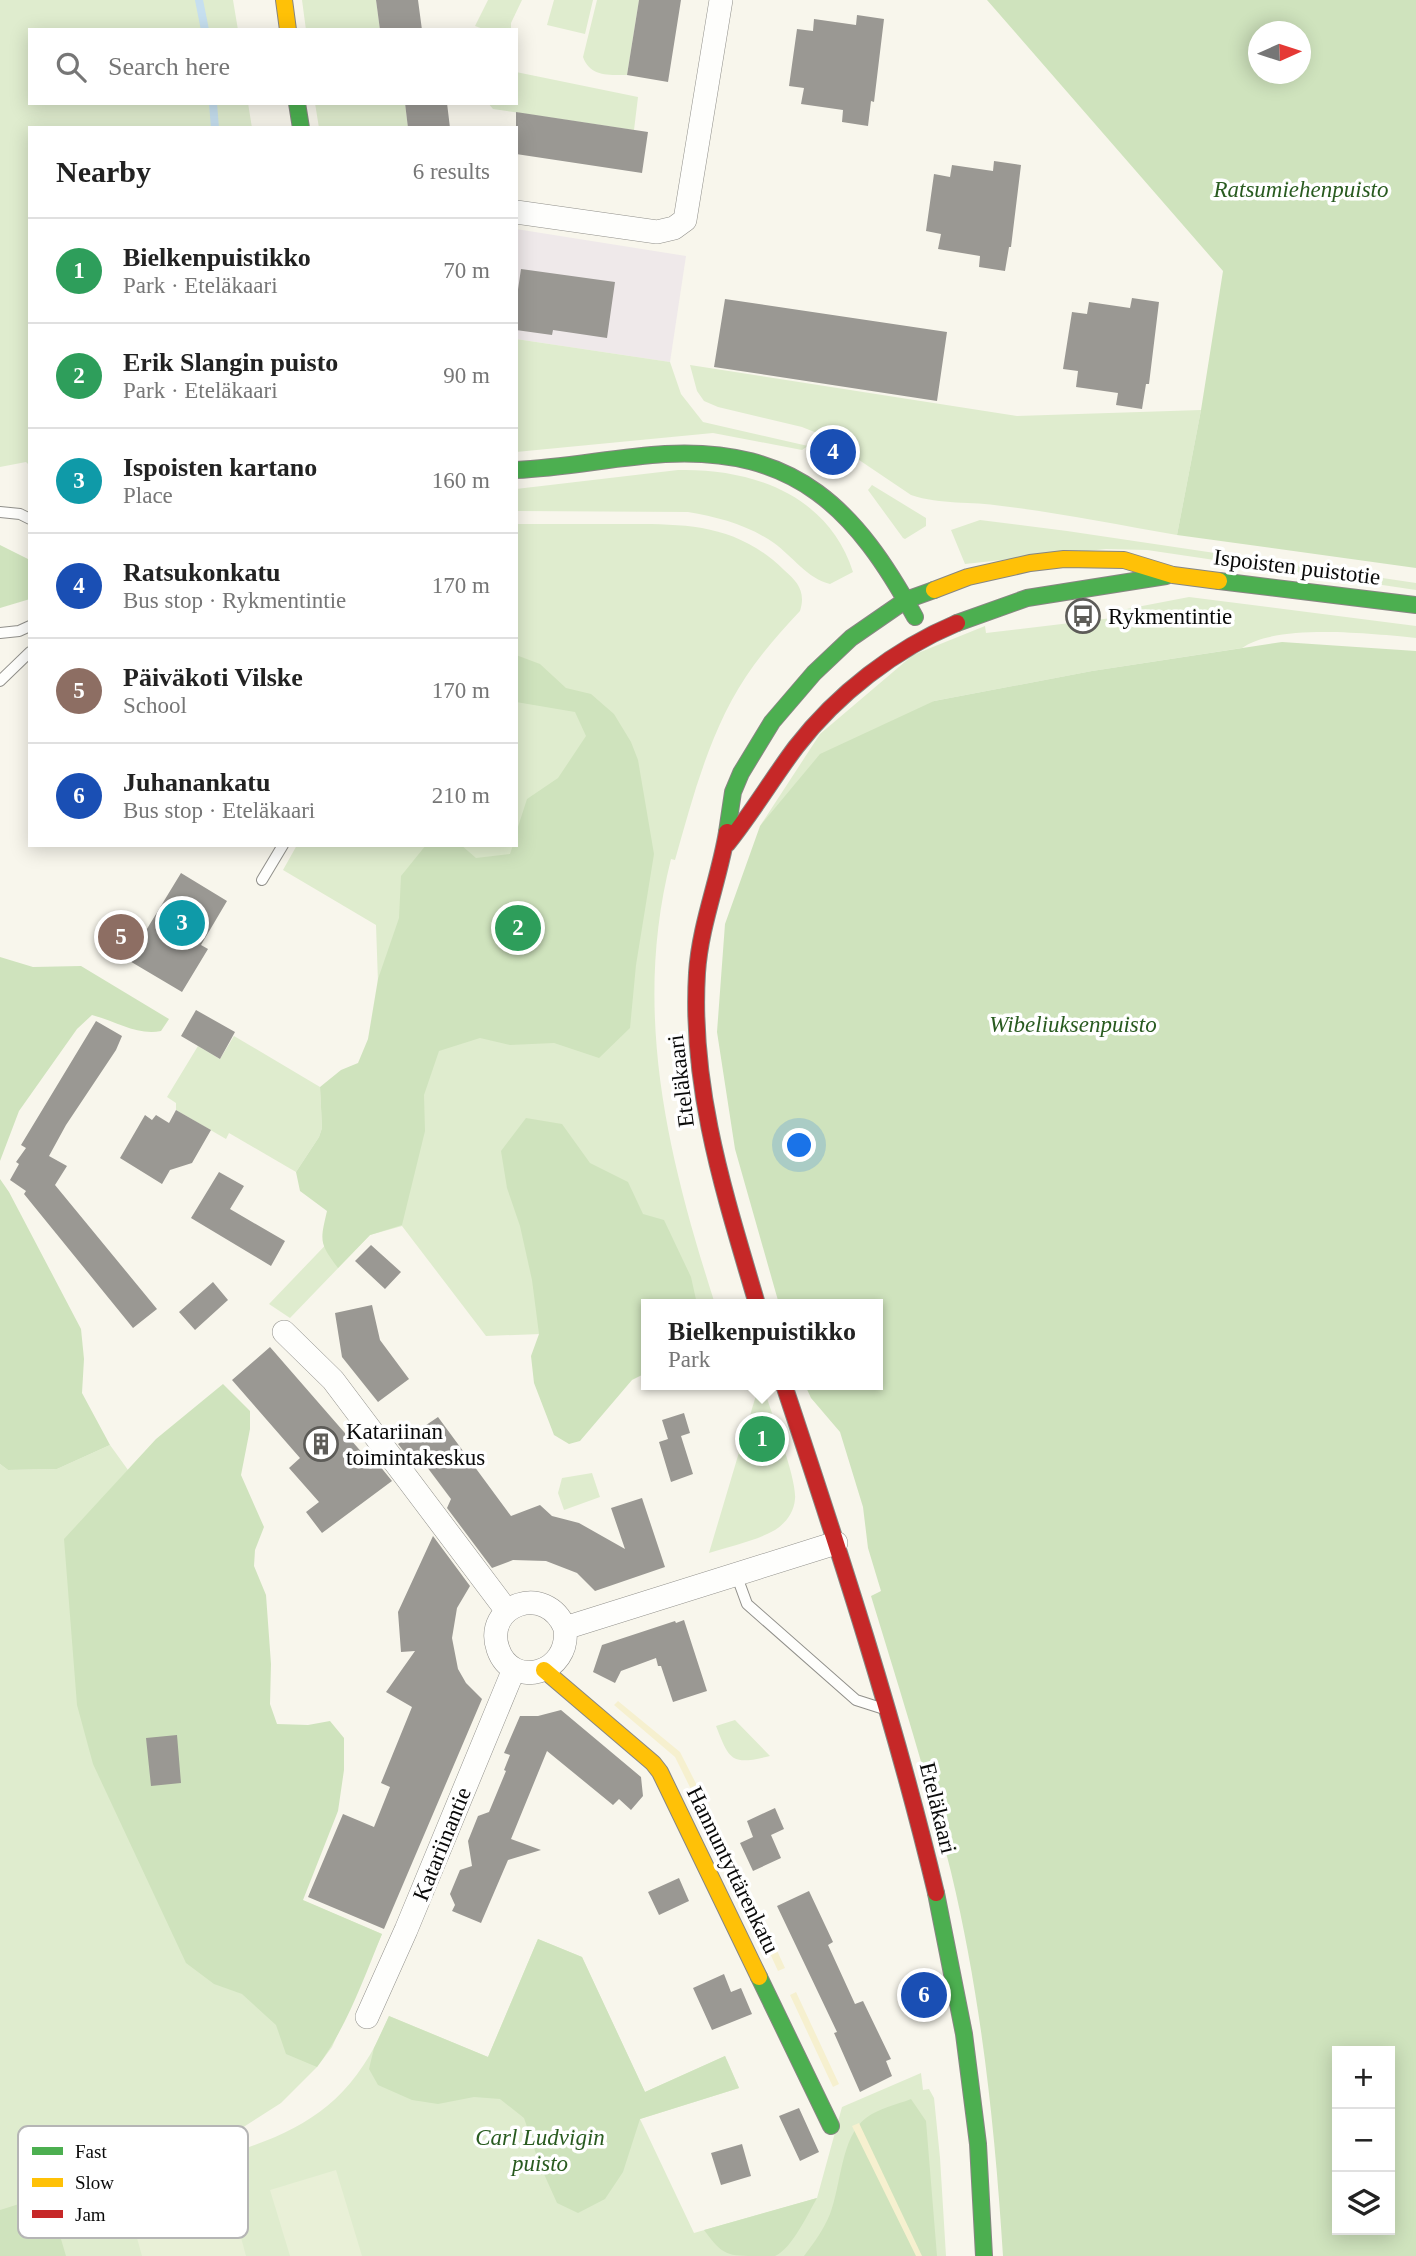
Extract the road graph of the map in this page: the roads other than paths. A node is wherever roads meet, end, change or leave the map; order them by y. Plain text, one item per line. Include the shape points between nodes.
1 (284, 0) edge
2 (721, 0) edge
3 (288, 28) edge
4 (298, 105) edge
5 (300, 126) edge
6 (518, 212) edge
7 (518, 470) edge
8 (0, 512) edge
9 (28, 518) edge
10 (1173, 575) junction
11 (906, 600) junction
12 (1416, 605) edge
13 (28, 627) edge
14 (0, 633) edge
15 (926, 639) junction
16 (28, 654) edge
17 (0, 681) edge
18 (282, 847) edge
19 (724, 848) junction
20 (262, 880) dead end
21 (756, 1299) edge
22 (284, 1332) dead end
23 (786, 1390) edge
24 (836, 1543) junction
25 (736, 1574) junction
26 (508, 1611) junction
27 (565, 1628) junction
28 (514, 1669) junction
29 (544, 1670) junction
30 (889, 1711) junction
31 (367, 2017) dead end
32 (831, 2126) dead end
33 (984, 2256) edge

1 - 3 main road
2 - 6 street via 685,220 657,232
4 - 5 main road
7 - 11 main road via 667,453 718,454 763,463 801,479 843,510 883,561
8 - 9 lane
10 - 11 main road, Ispoisten puistotie via 1125,560 1064,559 968,577
10 - 12 main road, Ispoisten puistotie
10 - 15 main road, Ispoisten puistotie via 1066,589 1009,602
11 - 15 main road
11 - 19 main road, Eteläkaari via 876,618 829,658 772,722 733,792
13 - 14 lane
15 - 19 main road, Eteläkaari via 877,669 820,720
16 - 17 lane
18 - 20 lane
19 - 21 main road, Eteläkaari via 703,926 697,972 699,1065 719,1171
22 - 26 street via 332,1380
23 - 24 main road, Eteläkaari
24 - 25 street
24 - 30 main road, Eteläkaari
25 - 27 street
25 - 30 lane via 747,1604 776,1630 856,1700
26 - 27 street via 526,1602 546,1605
26 - 28 street via 500,1619 496,1642 505,1662
27 - 29 street via 565,1649
28 - 29 street
28 - 31 street, Katariinantie
29 - 32 main road, Hannuntyttärenkatu via 660,1772
30 - 33 main road, Eteläkaari via 954,1979 977,2140

